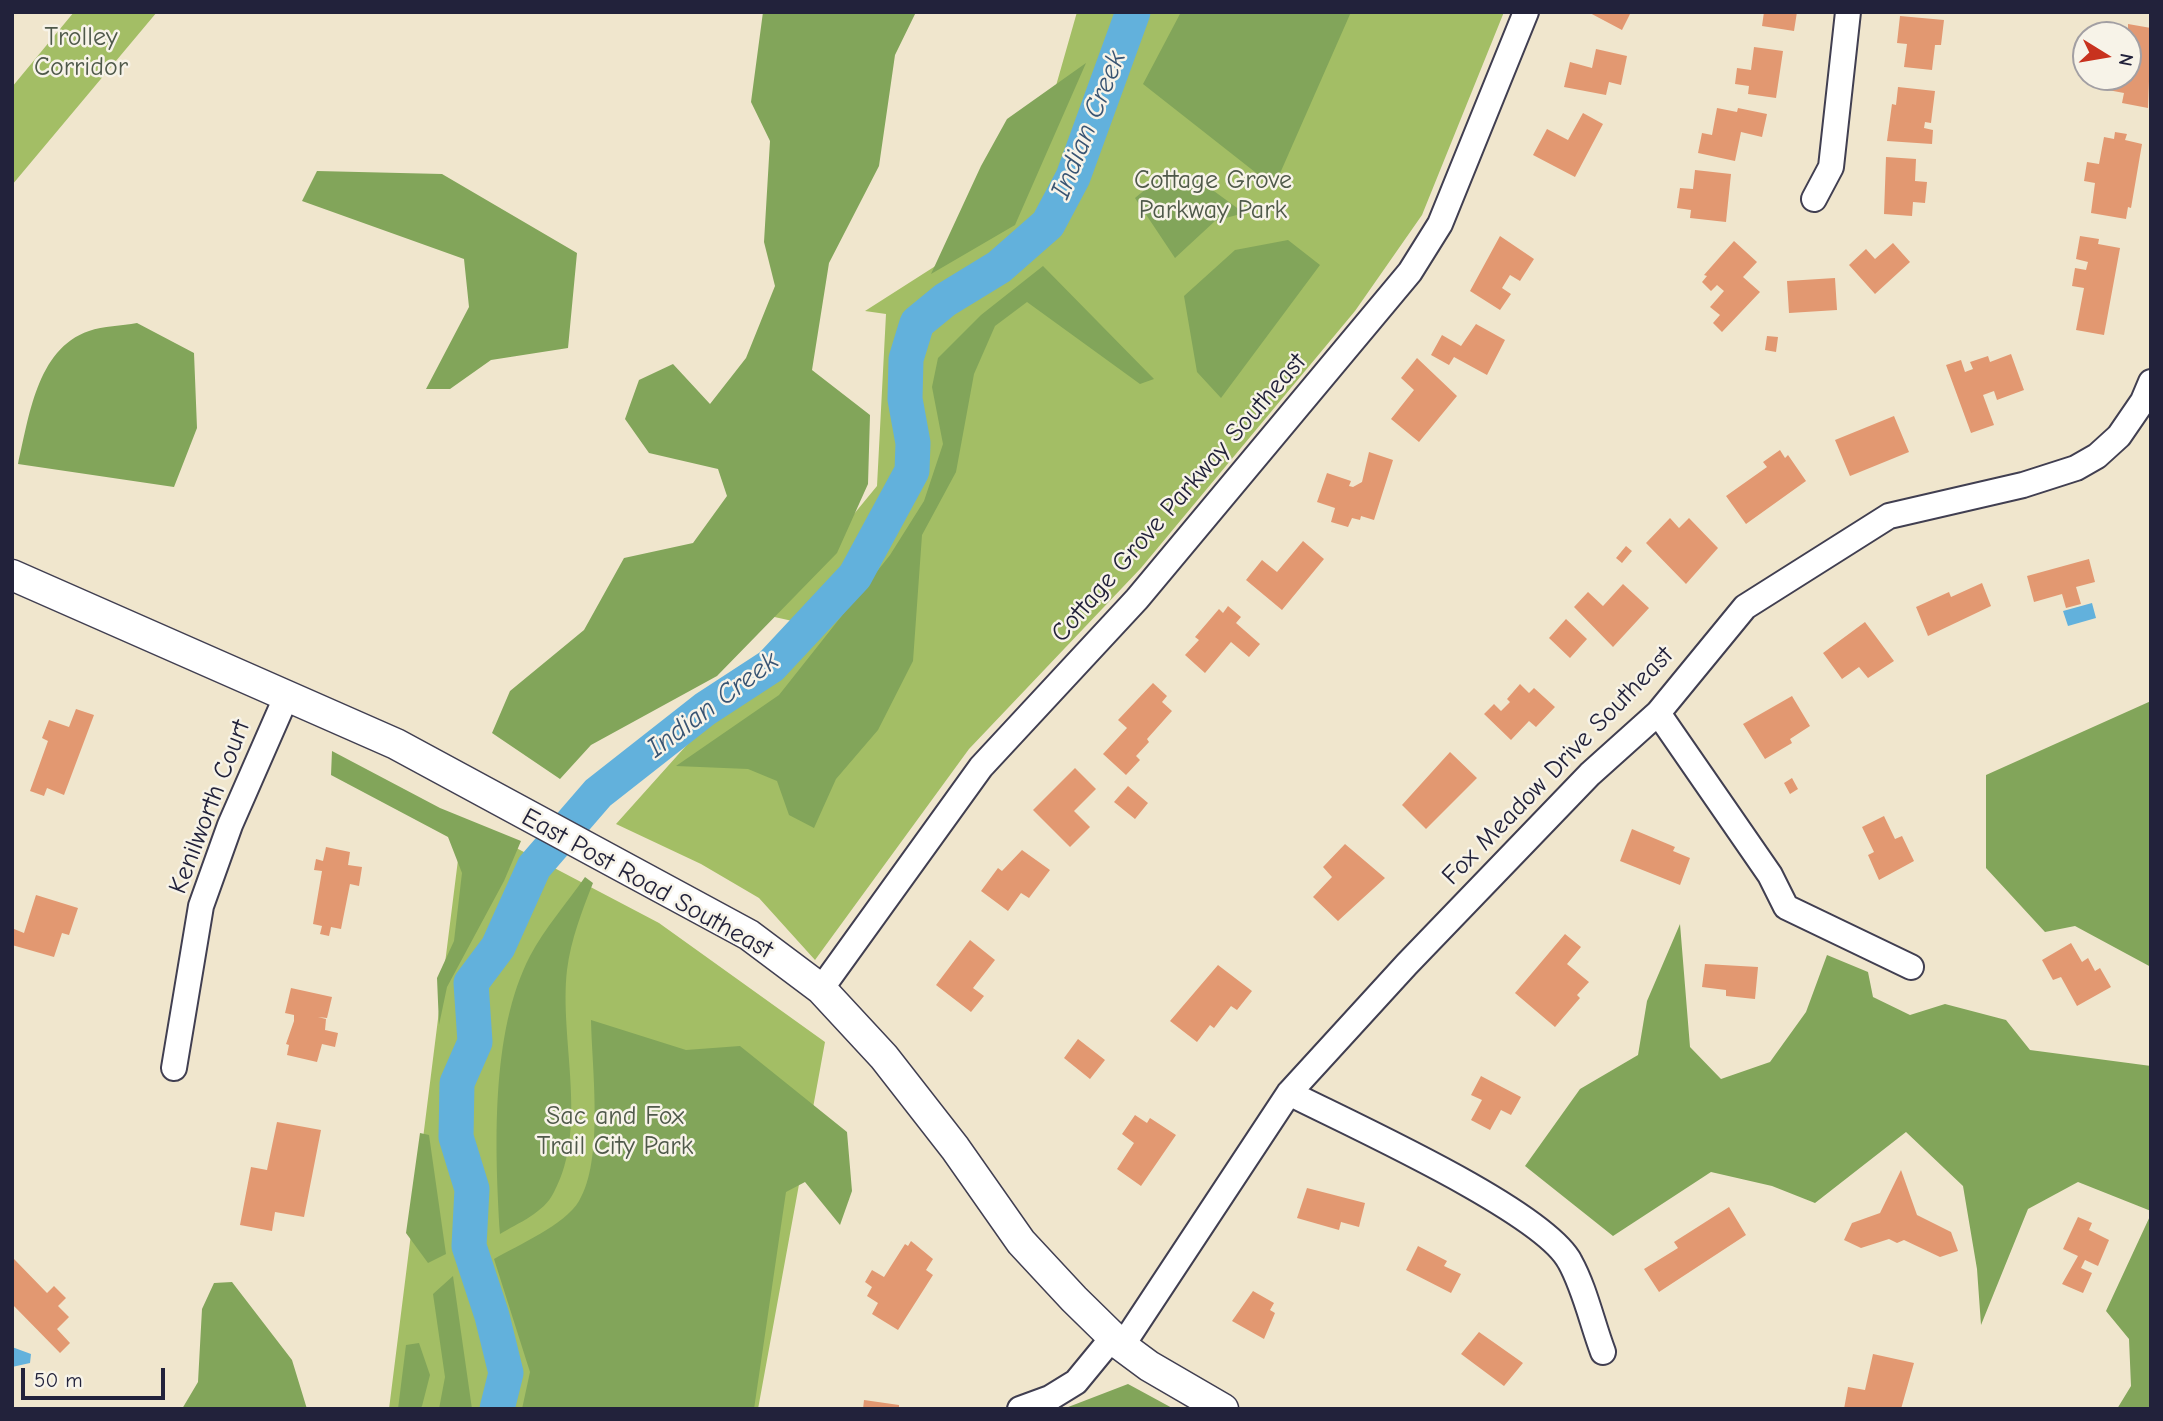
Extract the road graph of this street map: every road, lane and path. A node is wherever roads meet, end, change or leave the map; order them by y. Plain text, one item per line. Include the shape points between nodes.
1 (1526, 12) edge
2 (1848, 12) edge
3 (1814, 199) dead end
4 (2151, 382) edge
5 (12, 575) edge
6 (287, 695) junction
7 (1658, 713) junction
8 (1911, 967) dead end
9 (821, 989) junction
10 (174, 1068) dead end
11 (1289, 1093) junction
12 (1117, 1341) junction
13 (1603, 1352) dead end
14 (1020, 1409) edge
15 (1223, 1409) edge

1 - 9 street, Cottage Grove Parkway Southeast via 1440,225 1410,272 1137,599 981,767
2 - 3 street via 1831,167
4 - 7 street, Fox Meadow Drive Southeast via 2119,436 2098,456 2023,485 1889,516 1745,607
5 - 6 main road, East Post Road Southeast
6 - 9 main road, East Post Road Southeast via 396,744 750,935
6 - 10 street, Kenilworth Court via 230,825 201,906
7 - 8 street via 1770,874 1786,907
7 - 11 street, Fox Meadow Drive Southeast via 1590,774
9 - 12 main road, East Post Road Southeast via 884,1057 1021,1242
11 - 12 street, Fox Meadow Drive Southeast
11 - 13 street via 1508,1207 1548,1236 1570,1260
12 - 14 street, Fox Meadow Drive Southeast via 1076,1381 1050,1398
12 - 15 main road, East Post Road Southeast via 1182,1387

